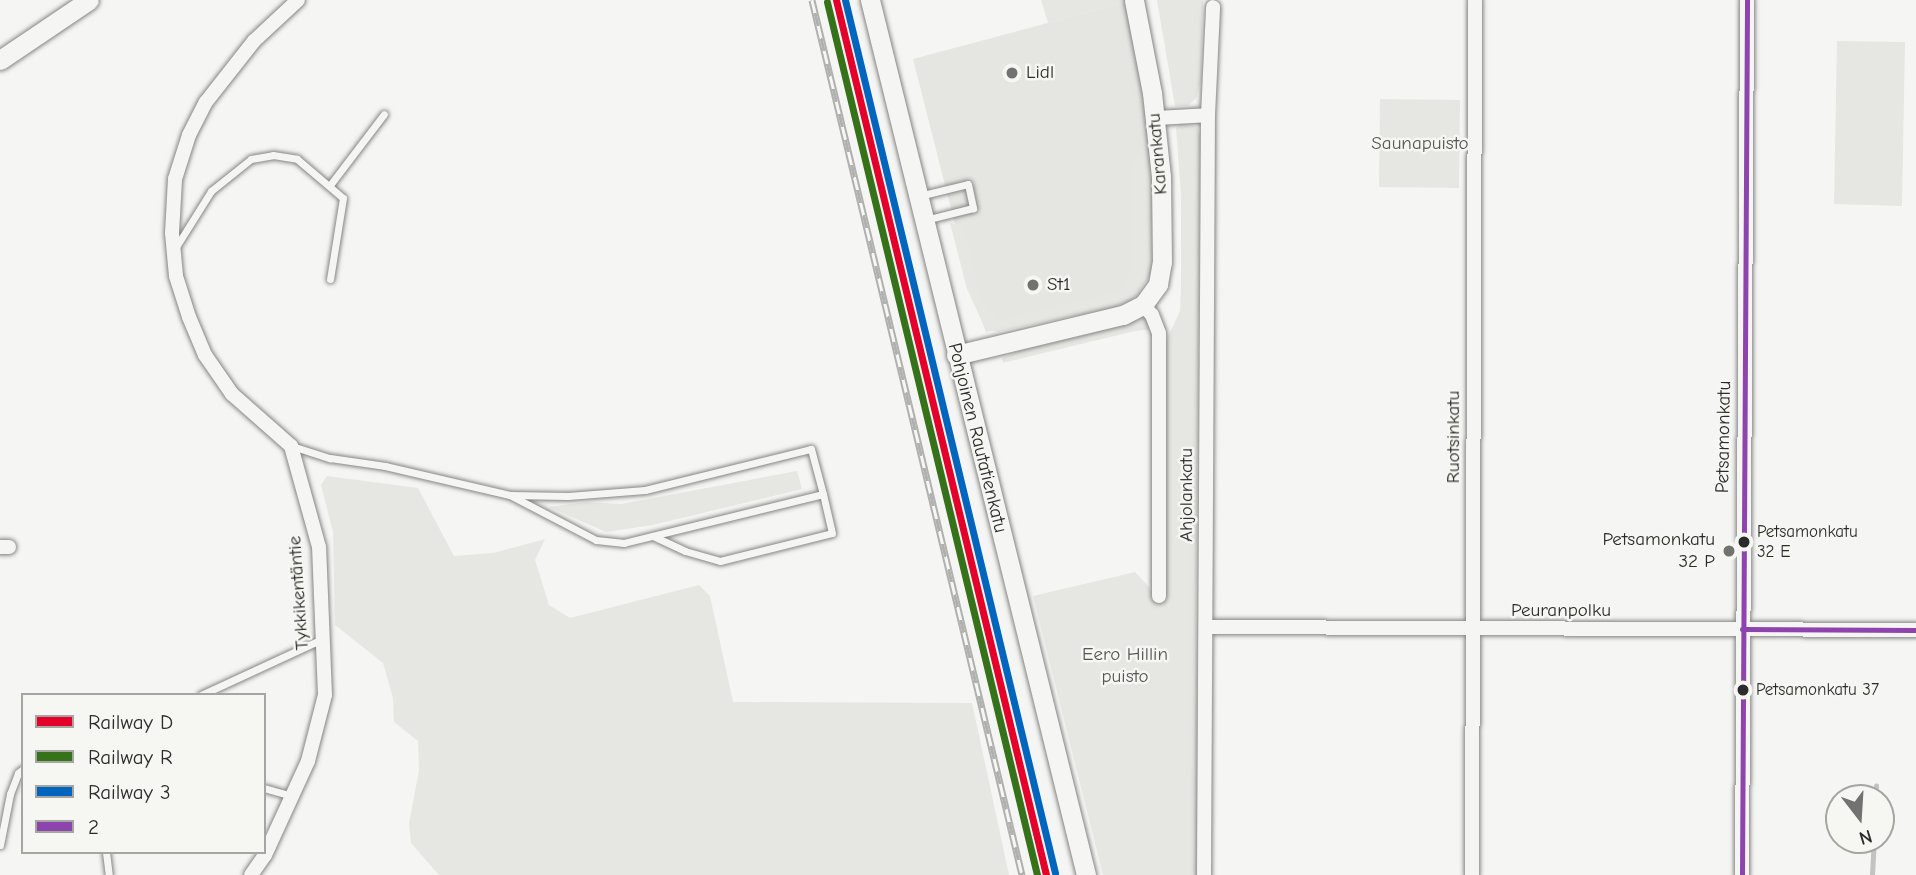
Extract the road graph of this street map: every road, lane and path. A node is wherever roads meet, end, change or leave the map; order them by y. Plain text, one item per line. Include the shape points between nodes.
1 (89, 0) edge
2 (298, 0) edge
3 (870, 0) edge
4 (1134, 0) edge
5 (1475, 0) edge
6 (1747, 0) edge
7 (1213, 7) dead end
8 (0, 60) edge
9 (384, 114) dead end
10 (1208, 115) junction
11 (1155, 118) junction
12 (330, 185) junction
13 (918, 196) junction
14 (924, 220) junction
15 (173, 250) junction
16 (330, 279) dead end
17 (1143, 305) junction
18 (956, 355) junction
19 (291, 446) junction
20 (823, 494) junction
21 (510, 495) junction
22 (652, 536) junction
23 (1158, 596) dead end
24 (1206, 627) junction
25 (1742, 629) junction
26 (1472, 630) junction
27 (1916, 630) edge
28 (322, 639) junction
29 (205, 693) edge
30 (21, 771) edge
31 (266, 789) edge
32 (292, 796) junction
33 (0, 845) edge
34 (266, 853) edge
35 (106, 854) edge
36 (265, 854) edge
37 (109, 875) edge
38 (251, 875) edge
39 (1086, 875) edge
40 (1204, 875) edge
41 (1472, 875) edge
42 (1742, 875) edge

1 - 8 street
2 - 15 street via 254,41 206,102 189,135 175,180
3 - 13 street, Pohjoinen Rautatienkatu
4 - 11 street, Karankatu
5 - 26 street, Ruotsinkatu
6 - 25 street, Petsamonkatu
7 - 10 street, Ahjolankatu
9 - 12 lane
10 - 11 street
10 - 24 street, Ahjolankatu
11 - 17 street, Karankatu via 1162,262 1158,284
12 - 15 lane via 297,159 273,155 251,159 211,191
12 - 16 lane via 343,198
13 - 14 street, Pohjoinen Rautatienkatu
13 - 14 lane via 968,184 973,208
14 - 18 street, Pohjoinen Rautatienkatu
15 - 19 street via 188,317 205,355 232,394
17 - 18 street via 1123,315
17 - 23 street via 1159,333
18 - 39 street, Pohjoinen Rautatienkatu
19 - 21 lane
19 - 28 street, Tykkikentäntie via 319,547
20 - 21 lane via 811,449 645,490
20 - 22 lane
20 - 22 lane via 832,533 720,561
21 - 22 lane via 596,540 624,543
24 - 26 street, Peuranpolku
24 - 40 street, Ahjolankatu
25 - 26 street, Peuranpolku
25 - 27 street, Peuranpolku
25 - 42 street, Petsamonkatu
26 - 41 street, Ruotsinkatu
28 - 29 lane
28 - 32 street, Tykkikentäntie via 326,695 308,761
30 - 33 lane via 10,794
31 - 32 lane
32 - 34 street, Tykkikentäntie
35 - 37 lane
36 - 38 street, Tykkikentäntie

